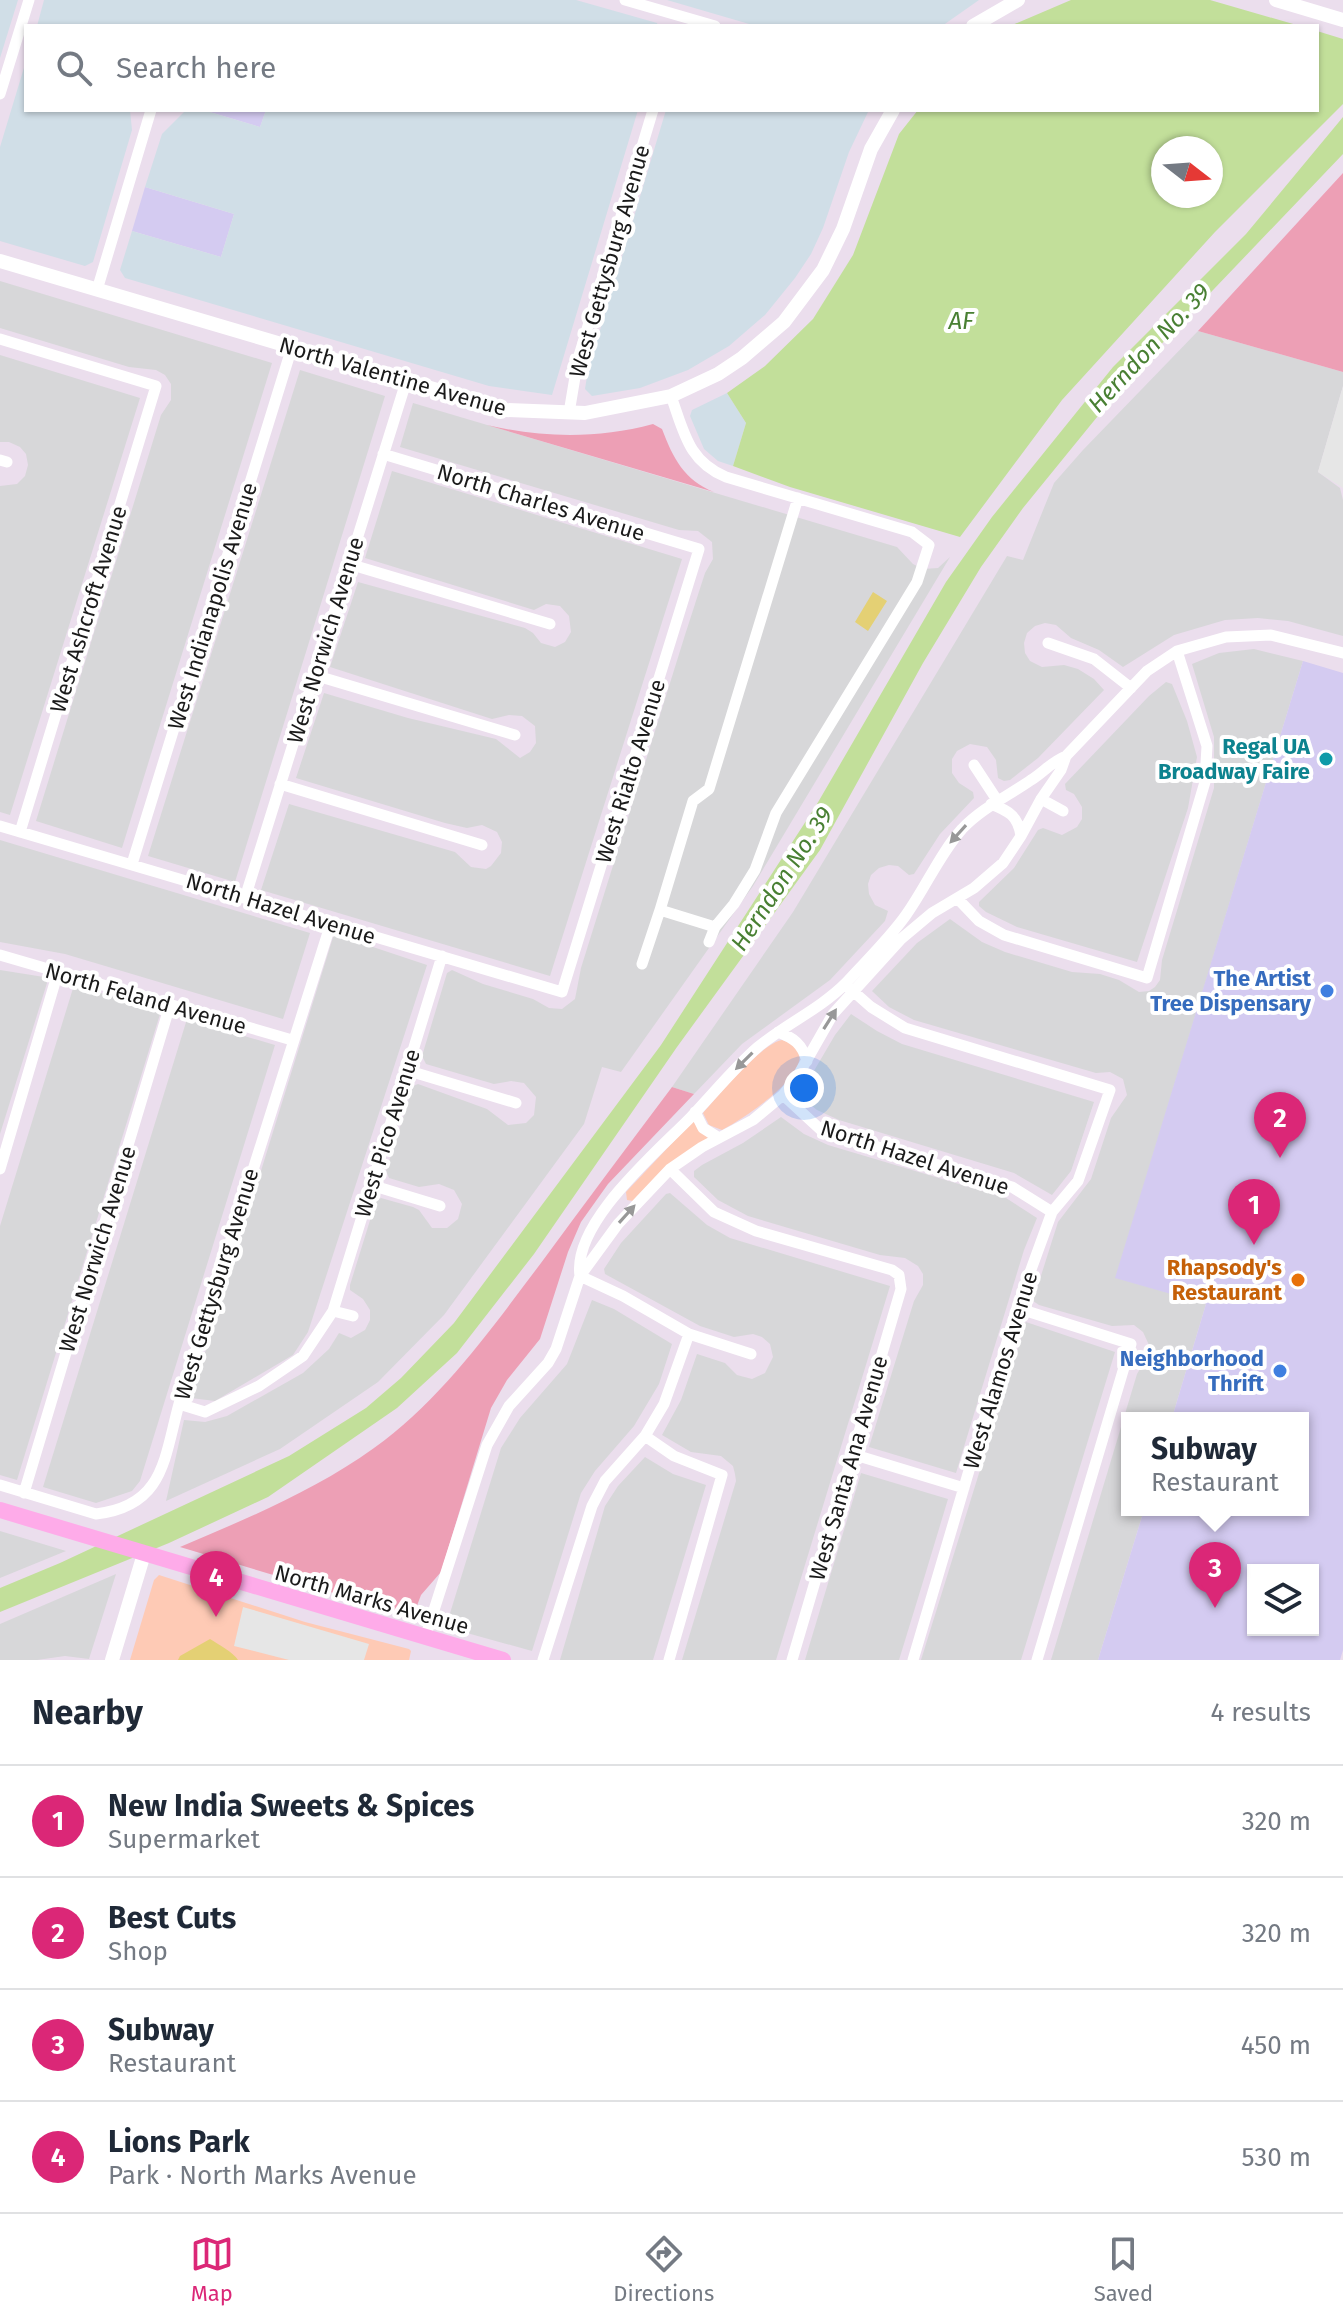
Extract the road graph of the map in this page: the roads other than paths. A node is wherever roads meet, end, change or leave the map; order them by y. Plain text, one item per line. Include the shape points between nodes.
1 (29, 0) edge
2 (625, 0) edge
3 (1018, 0) edge
4 (1276, 0) edge
5 (1343, 20) edge
6 (680, 21) edge
7 (701, 24) edge
8 (976, 24) edge
9 (0, 94) edge
10 (150, 112) edge
11 (652, 112) edge
12 (892, 112) edge
13 (0, 261) edge
14 (97, 290) junction
15 (0, 339) edge
16 (292, 347) junction
17 (406, 382) junction
18 (671, 396) junction
19 (569, 413) junction
20 (383, 454) junction
21 (798, 498) junction
22 (699, 549) joint
23 (349, 564) junction
24 (550, 624) dead end
25 (1048, 643) dead end
26 (1177, 651) junction
27 (1343, 653) edge
28 (314, 675) junction
29 (1131, 688) junction
30 (515, 735) dead end
31 (1066, 756) junction
32 (974, 765) dead end
33 (280, 784) junction
34 (1041, 799) junction
35 (994, 802) junction
36 (1063, 811) dead end
37 (0, 826) edge
38 (20, 832) junction
39 (1021, 836) junction
40 (482, 845) dead end
41 (132, 864) junction
42 (245, 898) junction
43 (957, 898) junction
44 (660, 910) junction
45 (331, 923) junction
46 (715, 927) junction
47 (709, 942) dead end
48 (0, 955) edge
49 (442, 956) junction
50 (642, 964) dead end
51 (58, 972) junction
52 (848, 987) junction
53 (562, 992) joint
54 (170, 1005) junction
55 (778, 1032) junction
56 (292, 1040) junction
57 (807, 1061) junction
58 (406, 1070) junction
59 (783, 1095) junction
60 (516, 1103) dead end
61 (695, 1112) junction
62 (719, 1138) junction
63 (0, 1169) edge
64 (670, 1169) junction
65 (371, 1185) junction
66 (440, 1206) dead end
67 (1052, 1212) junction
68 (580, 1276) junction
69 (1017, 1308) junction
70 (333, 1311) junction
71 (353, 1316) dead end
72 (689, 1334) junction
73 (751, 1354) dead end
74 (179, 1404) junction
75 (645, 1436) junction
76 (852, 1454) junction
77 (0, 1485) edge
78 (964, 1488) junction
79 (24, 1493) junction
80 (0, 1510) edge
81 (144, 1554) junction
82 (425, 1638) junction
83 (112, 1660) edge
84 (503, 1660) edge
85 (543, 1660) edge
86 (669, 1660) edge
87 (792, 1660) edge
88 (913, 1660) edge
89 (1037, 1660) edge

1 - 9 street
2 - 6 street
3 - 8 street
4 - 5 street
6 - 7 street
10 - 14 street
11 - 19 street, West Gettysburg Avenue via 578,359
12 - 18 street, North Valentine Avenue via 871,149 834,250 798,305 742,358
13 - 14 street, North Valentine Avenue
14 - 16 street, North Valentine Avenue
15 - 38 street, West Ashcroft Avenue via 156,386
16 - 17 street, North Valentine Avenue
16 - 41 street, West Indianapolis Avenue
17 - 19 street, North Valentine Avenue via 505,410
17 - 20 street, West Norwich Avenue
18 - 19 street, North Valentine Avenue
18 - 21 street via 691,449 707,468
20 - 22 street, North Charles Avenue
20 - 23 street, West Norwich Avenue
21 - 44 street via 709,789 693,801
21 - 46 street via 912,532 929,545 917,582 777,811 755,870
22 - 53 street, West Rialto Avenue
23 - 24 street
23 - 28 street, West Norwich Avenue
25 - 29 street via 1094,659
26 - 27 street via 1226,637 1271,635
26 - 29 street
26 - 43 street via 1207,746 1205,782 1147,978 1004,935 979,921
28 - 30 street
28 - 33 street, West Norwich Avenue
29 - 31 street
31 - 34 street
31 - 35 street
32 - 35 street
33 - 40 street
33 - 42 street, West Norwich Avenue
34 - 36 street
34 - 39 street
35 - 39 street via 1013,814
35 -> 52 street via 948,846 902,921
37 - 38 street, North Hazel Avenue
38 - 41 street, North Hazel Avenue
39 - 43 street via 1003,863
41 - 42 street, North Hazel Avenue
42 - 45 street, North Hazel Avenue
43 - 52 street via 919,922
44 - 46 street
44 - 50 street
45 - 49 street, North Hazel Avenue
45 - 56 street, West Gettysburg Avenue
46 - 47 street
48 - 51 street, North Feland Avenue
49 - 53 street, North Hazel Avenue
49 - 58 street, West Pico Avenue
51 - 54 street, North Feland Avenue
51 - 63 street
52 - 55 street
57 -> 52 street
52 - 67 street, West Alamos Avenue via 905,1028 1110,1090 1078,1181
54 - 56 street, North Feland Avenue
54 - 79 street, West Norwich Avenue
55 - 57 street via 797,1041
55 -> 61 street
56 - 74 street, West Gettysburg Avenue
57 - 59 street
58 - 60 street
58 - 65 street, West Pico Avenue
59 - 62 street via 753,1120
59 - 67 street, North Hazel Avenue via 821,1130 1012,1187
61 - 62 street via 703,1128
61 - 68 street via 606,1209 582,1250
62 - 64 street
68 -> 64 street via 618,1224
64 - 76 street, West Santa Ana Avenue via 714,1212 756,1231 899,1275 901,1289
65 - 66 street
65 - 70 street, West Pico Avenue
67 - 69 street, West Alamos Avenue
68 - 72 street
68 - 82 street via 556,1349 540,1375 509,1406 487,1445
69 - 78 street, West Alamos Avenue
69 - 89 street via 1131,1344
70 - 71 street
70 - 74 street, West Pico Avenue via 303,1356 259,1386 205,1412
72 - 73 street
72 - 75 street via 676,1376
74 - 79 street, West Gettysburg Avenue via 158,1477 133,1504 96,1514
75 - 85 street via 605,1481 592,1506
75 - 86 street via 681,1459 722,1475
76 - 78 street
76 - 87 street, West Santa Ana Avenue
77 - 79 street, West Gettysburg Avenue
78 - 88 street, West Alamos Avenue
80 - 81 main road, North Marks Avenue
81 - 82 main road, North Marks Avenue
81 - 83 street
82 - 84 main road, North Marks Avenue

